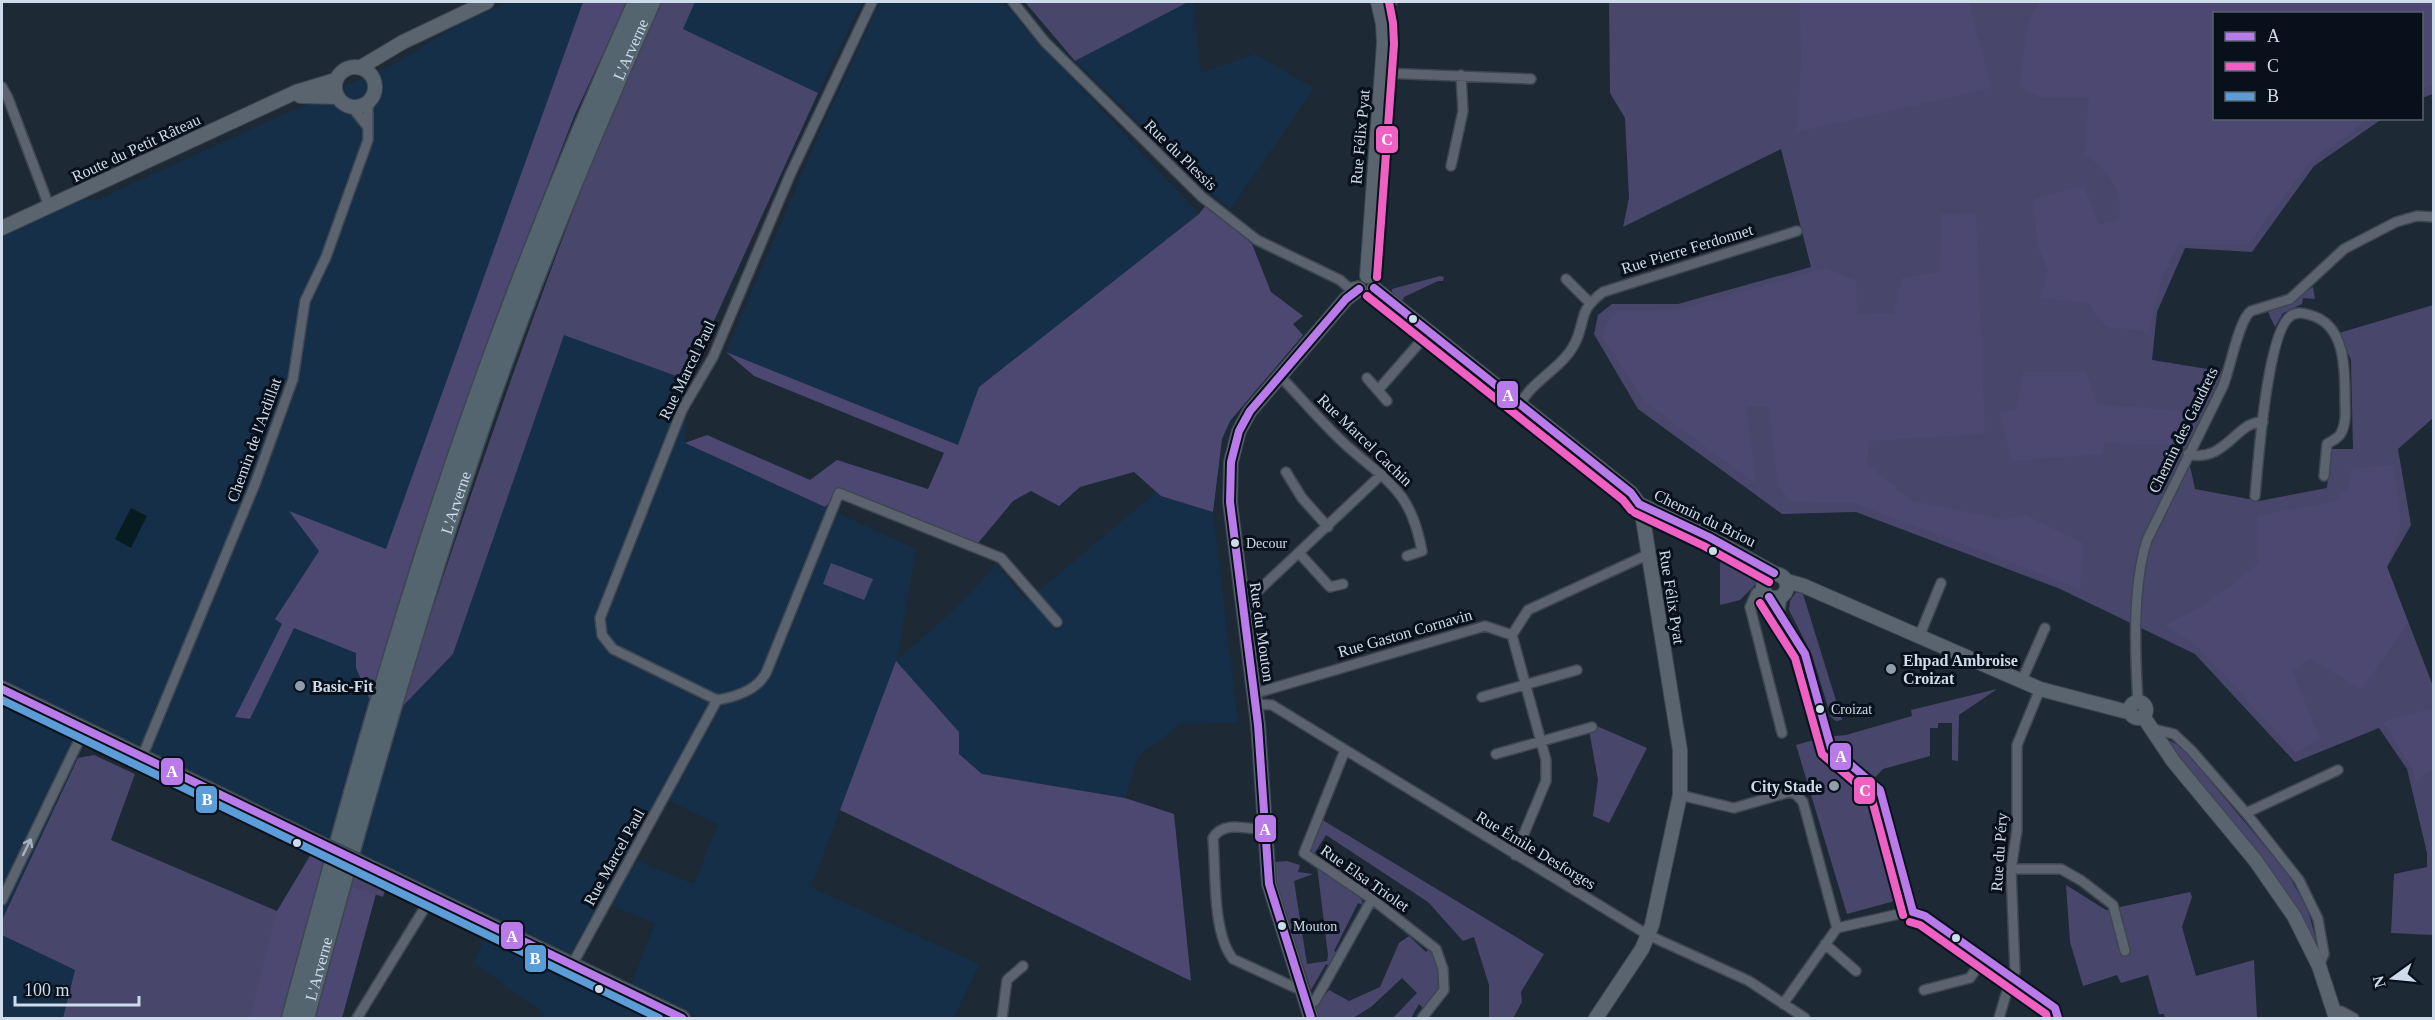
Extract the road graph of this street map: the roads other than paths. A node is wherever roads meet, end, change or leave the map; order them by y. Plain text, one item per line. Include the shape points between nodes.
1 (487, 2) edge
2 (637, 2) edge
3 (651, 2) edge
4 (872, 2) edge
5 (1013, 2) edge
6 (1383, 3) edge
7 (404, 42) junction
8 (361, 67) junction
9 (1382, 73) junction
10 (1461, 75) junction
11 (1531, 79) dead end
12 (336, 80) junction
13 (375, 83) junction
14 (2, 87) edge
15 (284, 98) junction
16 (338, 98) junction
17 (368, 102) junction
18 (352, 107) junction
19 (367, 126) junction
20 (1451, 166) dead end
21 (49, 206) junction
22 (2433, 217) edge
23 (2, 228) edge
24 (1797, 231) dead end
25 (1566, 279) dead end
26 (1361, 284) junction
27 (1589, 302) junction
28 (1428, 333) junction
29 (1280, 376) junction
30 (1367, 378) dead end
31 (1378, 390) junction
32 (1387, 401) dead end
33 (1520, 405) junction
34 (2263, 422) junction
35 (2188, 454) junction
36 (1286, 472) dead end
37 (1382, 474) junction
38 (2324, 476) dead end
39 (2254, 496) dead end
40 (1639, 504) junction
41 (1328, 527) junction
42 (1300, 554) junction
43 (1649, 554) junction
44 (1407, 556) dead end
45 (1941, 583) dead end
46 (1342, 584) dead end
47 (1776, 586) junction
48 (1240, 595) junction
49 (1057, 622) dead end
50 (2045, 628) dead end
51 (1512, 635) junction
52 (1919, 637) junction
53 (1577, 670) dead end
54 (2022, 680) junction
55 (1525, 684) junction
56 (2040, 689) junction
57 (2, 690) edge
58 (1482, 697) dead end
59 (1254, 699) junction
60 (717, 700) junction
61 (2131, 708) junction
62 (1592, 727) dead end
63 (2152, 729) junction
64 (84, 730) junction
65 (1782, 733) dead end
66 (1541, 741) junction
67 (1345, 750) junction
68 (1496, 754) dead end
69 (142, 757) junction
70 (2338, 770) dead end
71 (1680, 795) junction
72 (2246, 813) junction
73 (1265, 830) junction
74 (1515, 855) junction
75 (2011, 869) junction
76 (432, 896) junction
77 (1372, 899) junction
78 (2, 900) edge
79 (1913, 912) junction
80 (1837, 928) junction
81 (1648, 935) junction
82 (1825, 944) junction
83 (2125, 951) dead end
84 (1983, 959) junction
85 (572, 965) junction
86 (1023, 966) dead end
87 (2319, 966) junction
88 (1856, 971) dead end
89 (2012, 978) junction
90 (1302, 988) junction
91 (1924, 990) dead end
92 (1783, 1004) junction
93 (1309, 1012) edge
94 (2336, 1015) edge
95 (291, 1018) edge
96 (305, 1018) edge
97 (357, 1018) edge
98 (682, 1018) edge
99 (1002, 1018) edge
100 (1422, 1018) edge
101 (1596, 1018) edge
102 (1805, 1018) edge
103 (1999, 1018) edge
104 (2058, 1018) edge
105 (2354, 1018) edge

1 - 7 street
2 - 95 highway, L'Arverne via 526,265 448,482 361,765
3 - 96 highway, L'Arverne via 543,258 468,462 406,659
4 - 60 street, Rue Marcel Paul via 790,175 713,357 682,410 600,618 602,635 613,649
5 - 26 street, Rue du Plessis via 1045,42 1202,197 1257,240 1349,288
6 - 9 street, Rue Félix Pyat
7 - 8 street
7 - 13 street via 383,63
8 - 12 street via 348,67
8 - 13 street
9 - 10 street
9 - 26 street, Rue Félix Pyat
10 - 11 street
10 - 20 street via 1463,111
12 - 15 street, Route du Petit Râteau
12 - 16 street
13 - 17 street
14 - 21 street
15 - 16 street, Route du Petit Râteau
15 - 21 street, Route du Petit Râteau
16 - 18 street
17 - 18 street
17 - 19 street, Chemin de l'Ardillat
18 - 19 street
19 - 69 street, Chemin de l'Ardillat via 364,154 305,301 293,379 252,494
21 - 23 street, Route du Petit Râteau
22 - 35 street, Chemin des Gaudrets via 2417,216 2396,222 2344,249 2289,299 2246,314 2227,376
24 - 27 street, Rue Pierre Ferdonnet via 1620,285
25 - 27 street
26 - 28 street via 1374,280 1374,288
26 - 29 street, Rue du Mouton
27 - 33 street via 1575,344
28 - 31 street
28 - 33 street
29 - 37 street, Rue Marcel Cachin via 1346,445
29 - 48 street, Rue du Mouton via 1250,411 1230,462
30 - 31 street
31 - 32 street
33 - 40 street
34 - 35 street via 2256,422 2211,453 2198,457
34 - 38 street via 2266,389 2280,332 2294,314 2314,316 2329,326 2337,338 2345,380 2345,421 2341,435 2328,444
34 - 39 street
35 - 61 street, Chemin des Gaudrets via 2142,557
36 - 41 street via 1302,498
37 - 41 street
37 - 44 street, Rue Marcel Cachin via 1408,503 1419,534 1422,551
40 - 43 street, Rue Félix Pyat
40 - 47 street, Chemin du Briou via 1756,561
41 - 42 street
42 - 46 street via 1330,587
42 - 48 street via 1259,590
43 - 51 street via 1528,610
43 - 71 street, Rue Félix Pyat via 1682,763
45 - 52 street
47 - 52 street, Chemin du Briou via 1804,586
47 - 65 street via 1756,593 1750,606
47 - 79 street via 1779,615 1805,654 1831,748 1880,790
48 - 59 street, Rue du Mouton
49 - 60 street via 1001,558 838,493 762,681
50 - 54 street
51 - 55 street
51 - 59 street, Rue Gaston Cornavin via 1485,626
52 - 54 street, Chemin du Briou
53 - 55 street
54 - 56 street, Chemin du Briou
55 - 58 street
55 - 66 street
56 - 61 street, Chemin du Briou
56 - 75 street, Rue du Péry via 2017,745 2018,830
57 - 64 main road
59 - 67 street, Rue Émile Desforges via 1272,705
59 - 73 street, Rue du Mouton
60 - 85 street, Rue Marcel Paul
61 - 63 street, Chemin du Briou via 2133,717 2143,716
62 - 66 street
63 - 72 street via 2174,734
63 - 87 street via 2194,789 2255,860 2294,916
64 - 69 main road
78 -> 64 street
66 - 68 street
66 - 74 street via 1546,781
67 - 74 street, Rue Émile Desforges
67 - 77 street, Rue Elsa Triolet via 1304,853
69 - 76 main road, bridge
70 - 72 street
71 - 80 street via 1734,808 1790,792 1797,795 1803,802
71 - 81 street, Rue Félix Pyat
72 - 87 street via 2310,899 2324,954
73 - 90 street, Rue du Mouton via 1269,885
73 - 90 street via 1224,827 1213,838 1222,937 1233,959
74 - 81 street, Rue Émile Desforges
75 - 83 street via 2061,869 2082,881 2113,904
75 - 89 street, Rue du Péry via 2016,972
76 - 85 main road
76 - 97 street
77 - 93 street
77 - 100 street, Rue Elsa Triolet via 1436,949 1443,969 1444,990
79 - 80 street
79 - 84 street via 1925,916
80 - 82 street
81 - 92 street, Rue Émile Desforges via 1749,981
81 - 101 street, Rue Félix Pyat
82 - 88 street
82 - 92 street
84 - 89 street
84 - 91 street via 1970,978
85 - 98 main road
86 - 99 street via 1007,980
87 - 94 street
89 - 103 street, Rue du Péry
89 - 104 street via 2055,1008
90 - 93 street, Rue du Mouton
92 - 102 street, Rue Émile Desforges
94 - 105 street via 2341,1011

